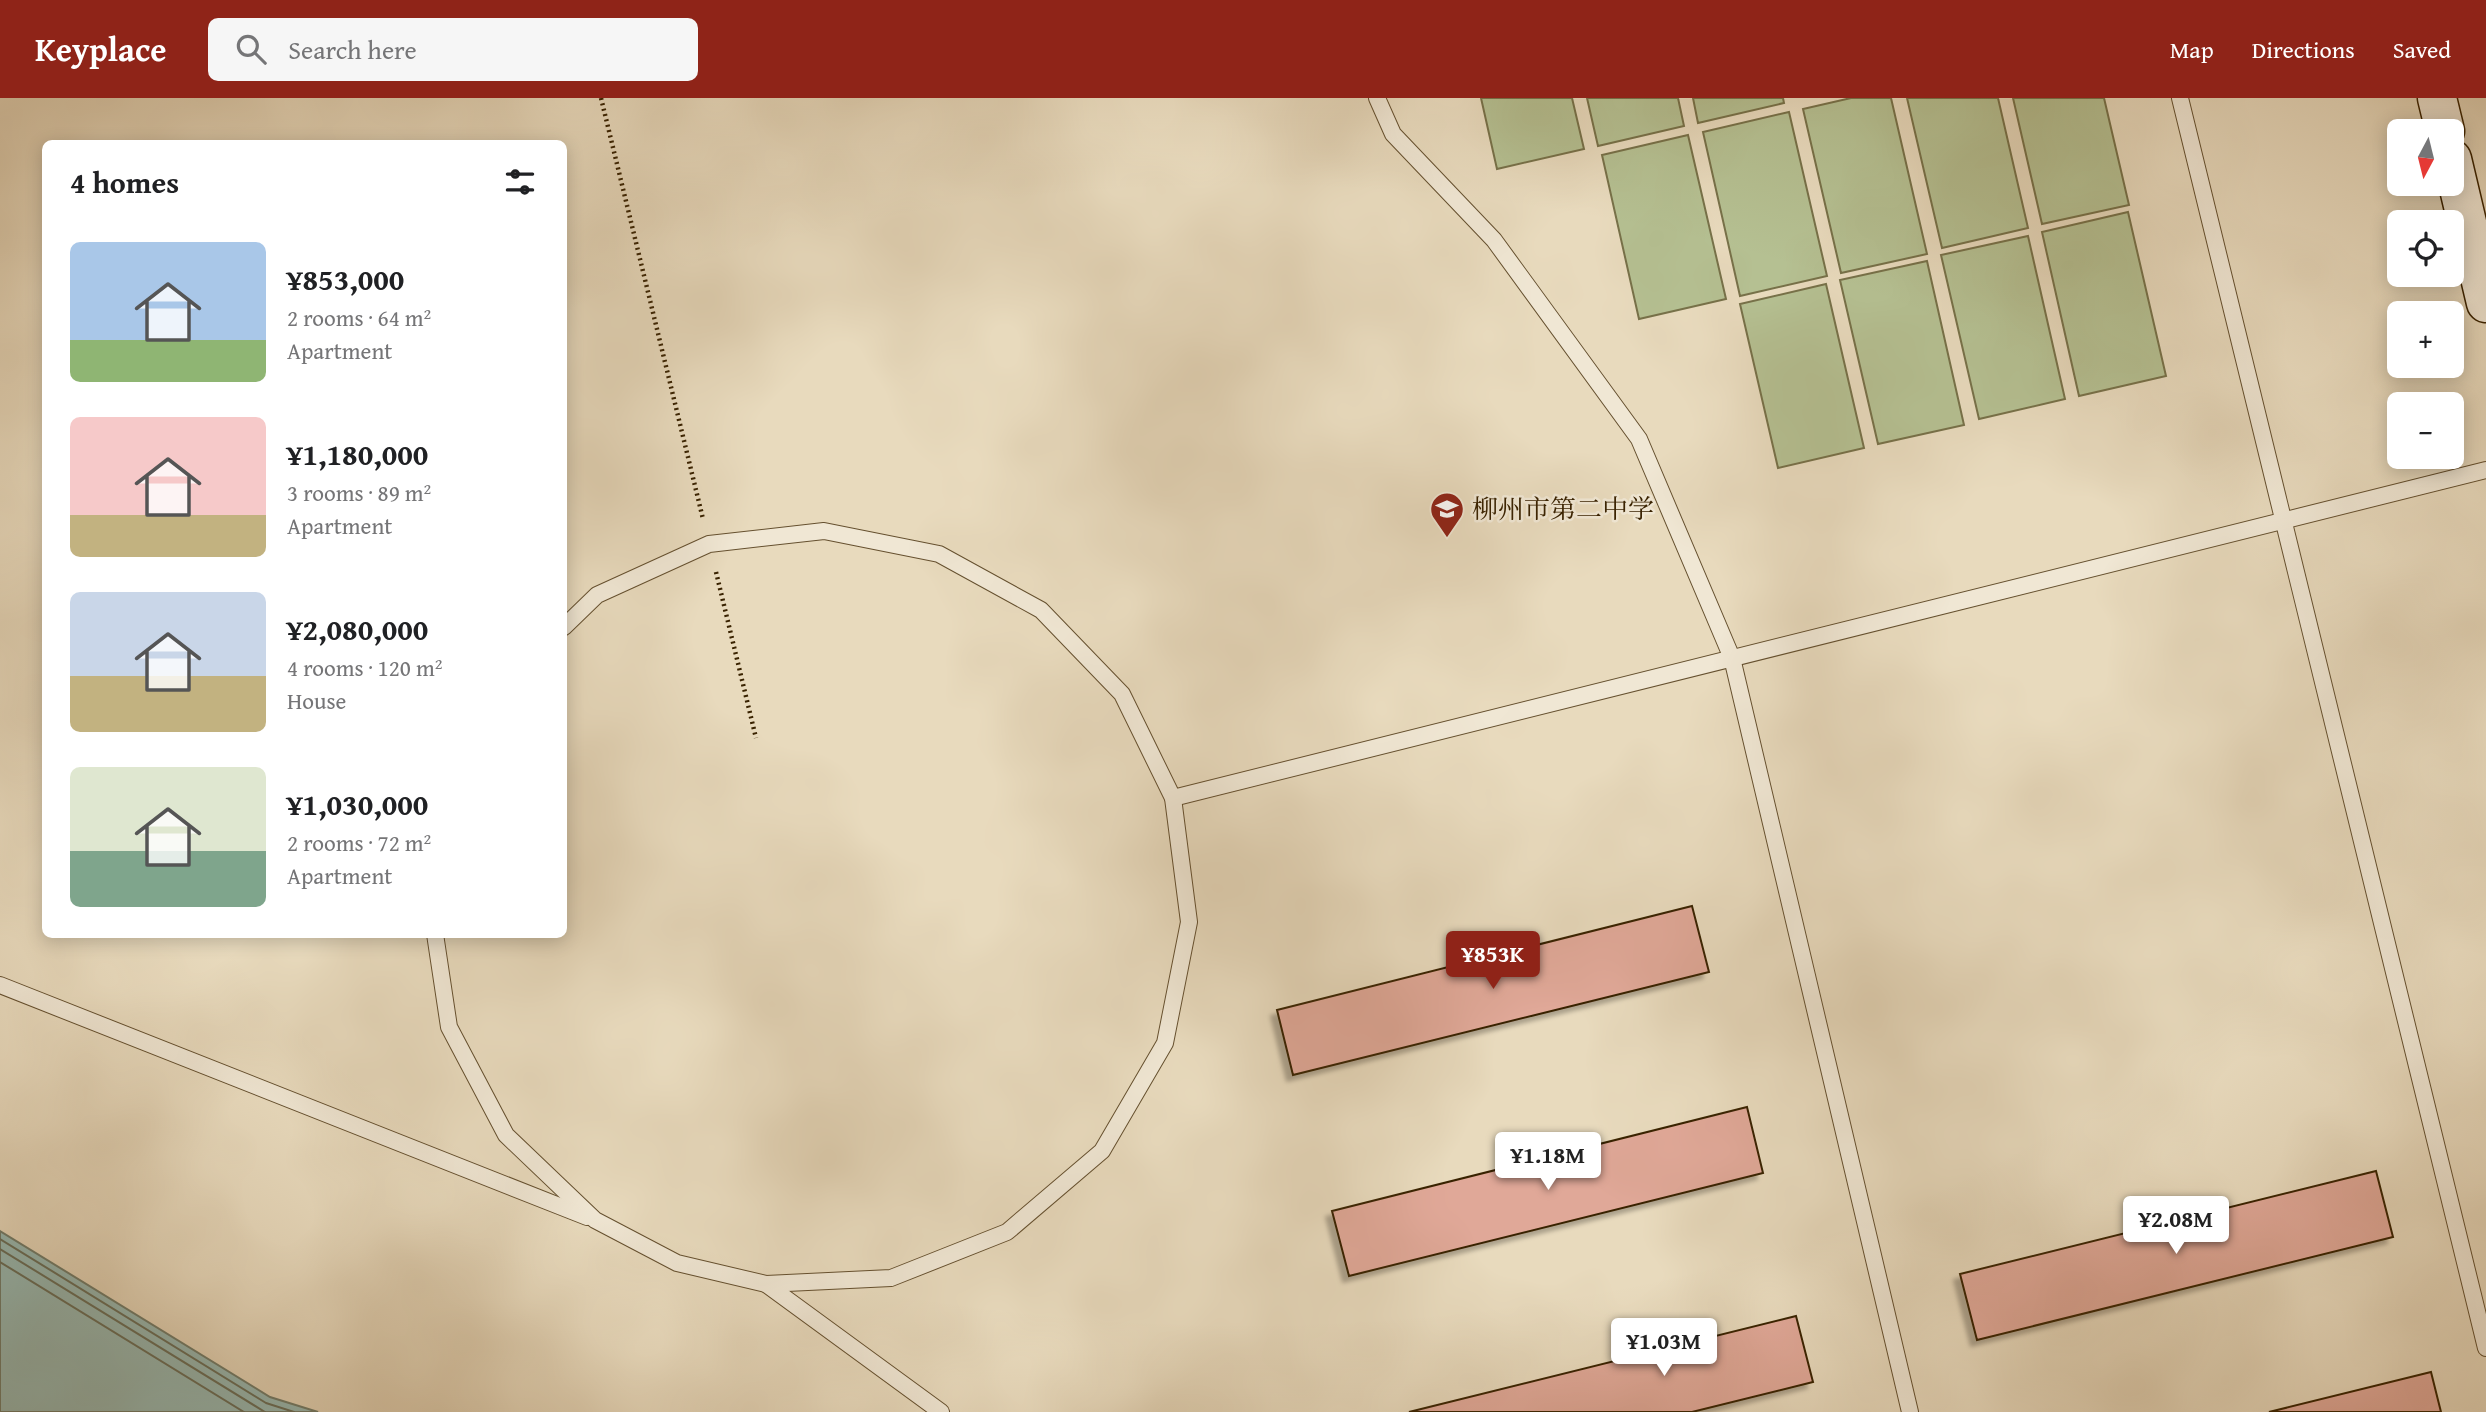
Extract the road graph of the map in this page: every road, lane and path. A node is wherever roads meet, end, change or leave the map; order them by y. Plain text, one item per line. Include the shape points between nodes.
1 (601, 98) edge
2 (1377, 98) edge
3 (2180, 98) edge
4 (2437, 98) edge
5 (2442, 119) edge
6 (2461, 196) edge
7 (2486, 303) edge
8 (2486, 470) edge
9 (2284, 521) junction
10 (709, 544) junction
11 (567, 624) edge
12 (1732, 658) junction
13 (756, 738) dead end
14 (1173, 798) junction
15 (436, 938) edge
16 (0, 985) edge
17 (595, 1220) junction
18 (766, 1284) junction
19 (2486, 1348) edge
20 (941, 1412) edge
21 (1910, 1412) edge

1 - 10 path
2 - 12 lane via 1393,134 1494,240 1639,439
3 - 9 lane
4 - 5 main road
6 - 7 main road
8 - 9 lane
9 - 12 lane
9 - 19 lane
10 - 11 lane via 597,595
10 - 13 path
10 - 14 lane via 824,531 950,560 1041,610 1122,694
12 - 14 lane
12 - 21 lane
14 - 18 lane via 1189,922 1168,1030 1165,1043 1102,1151 1007,1232 904,1273 891,1278
15 - 17 lane via 449,1027 506,1135
16 - 17 lane
17 - 18 lane via 677,1262
18 - 20 lane

